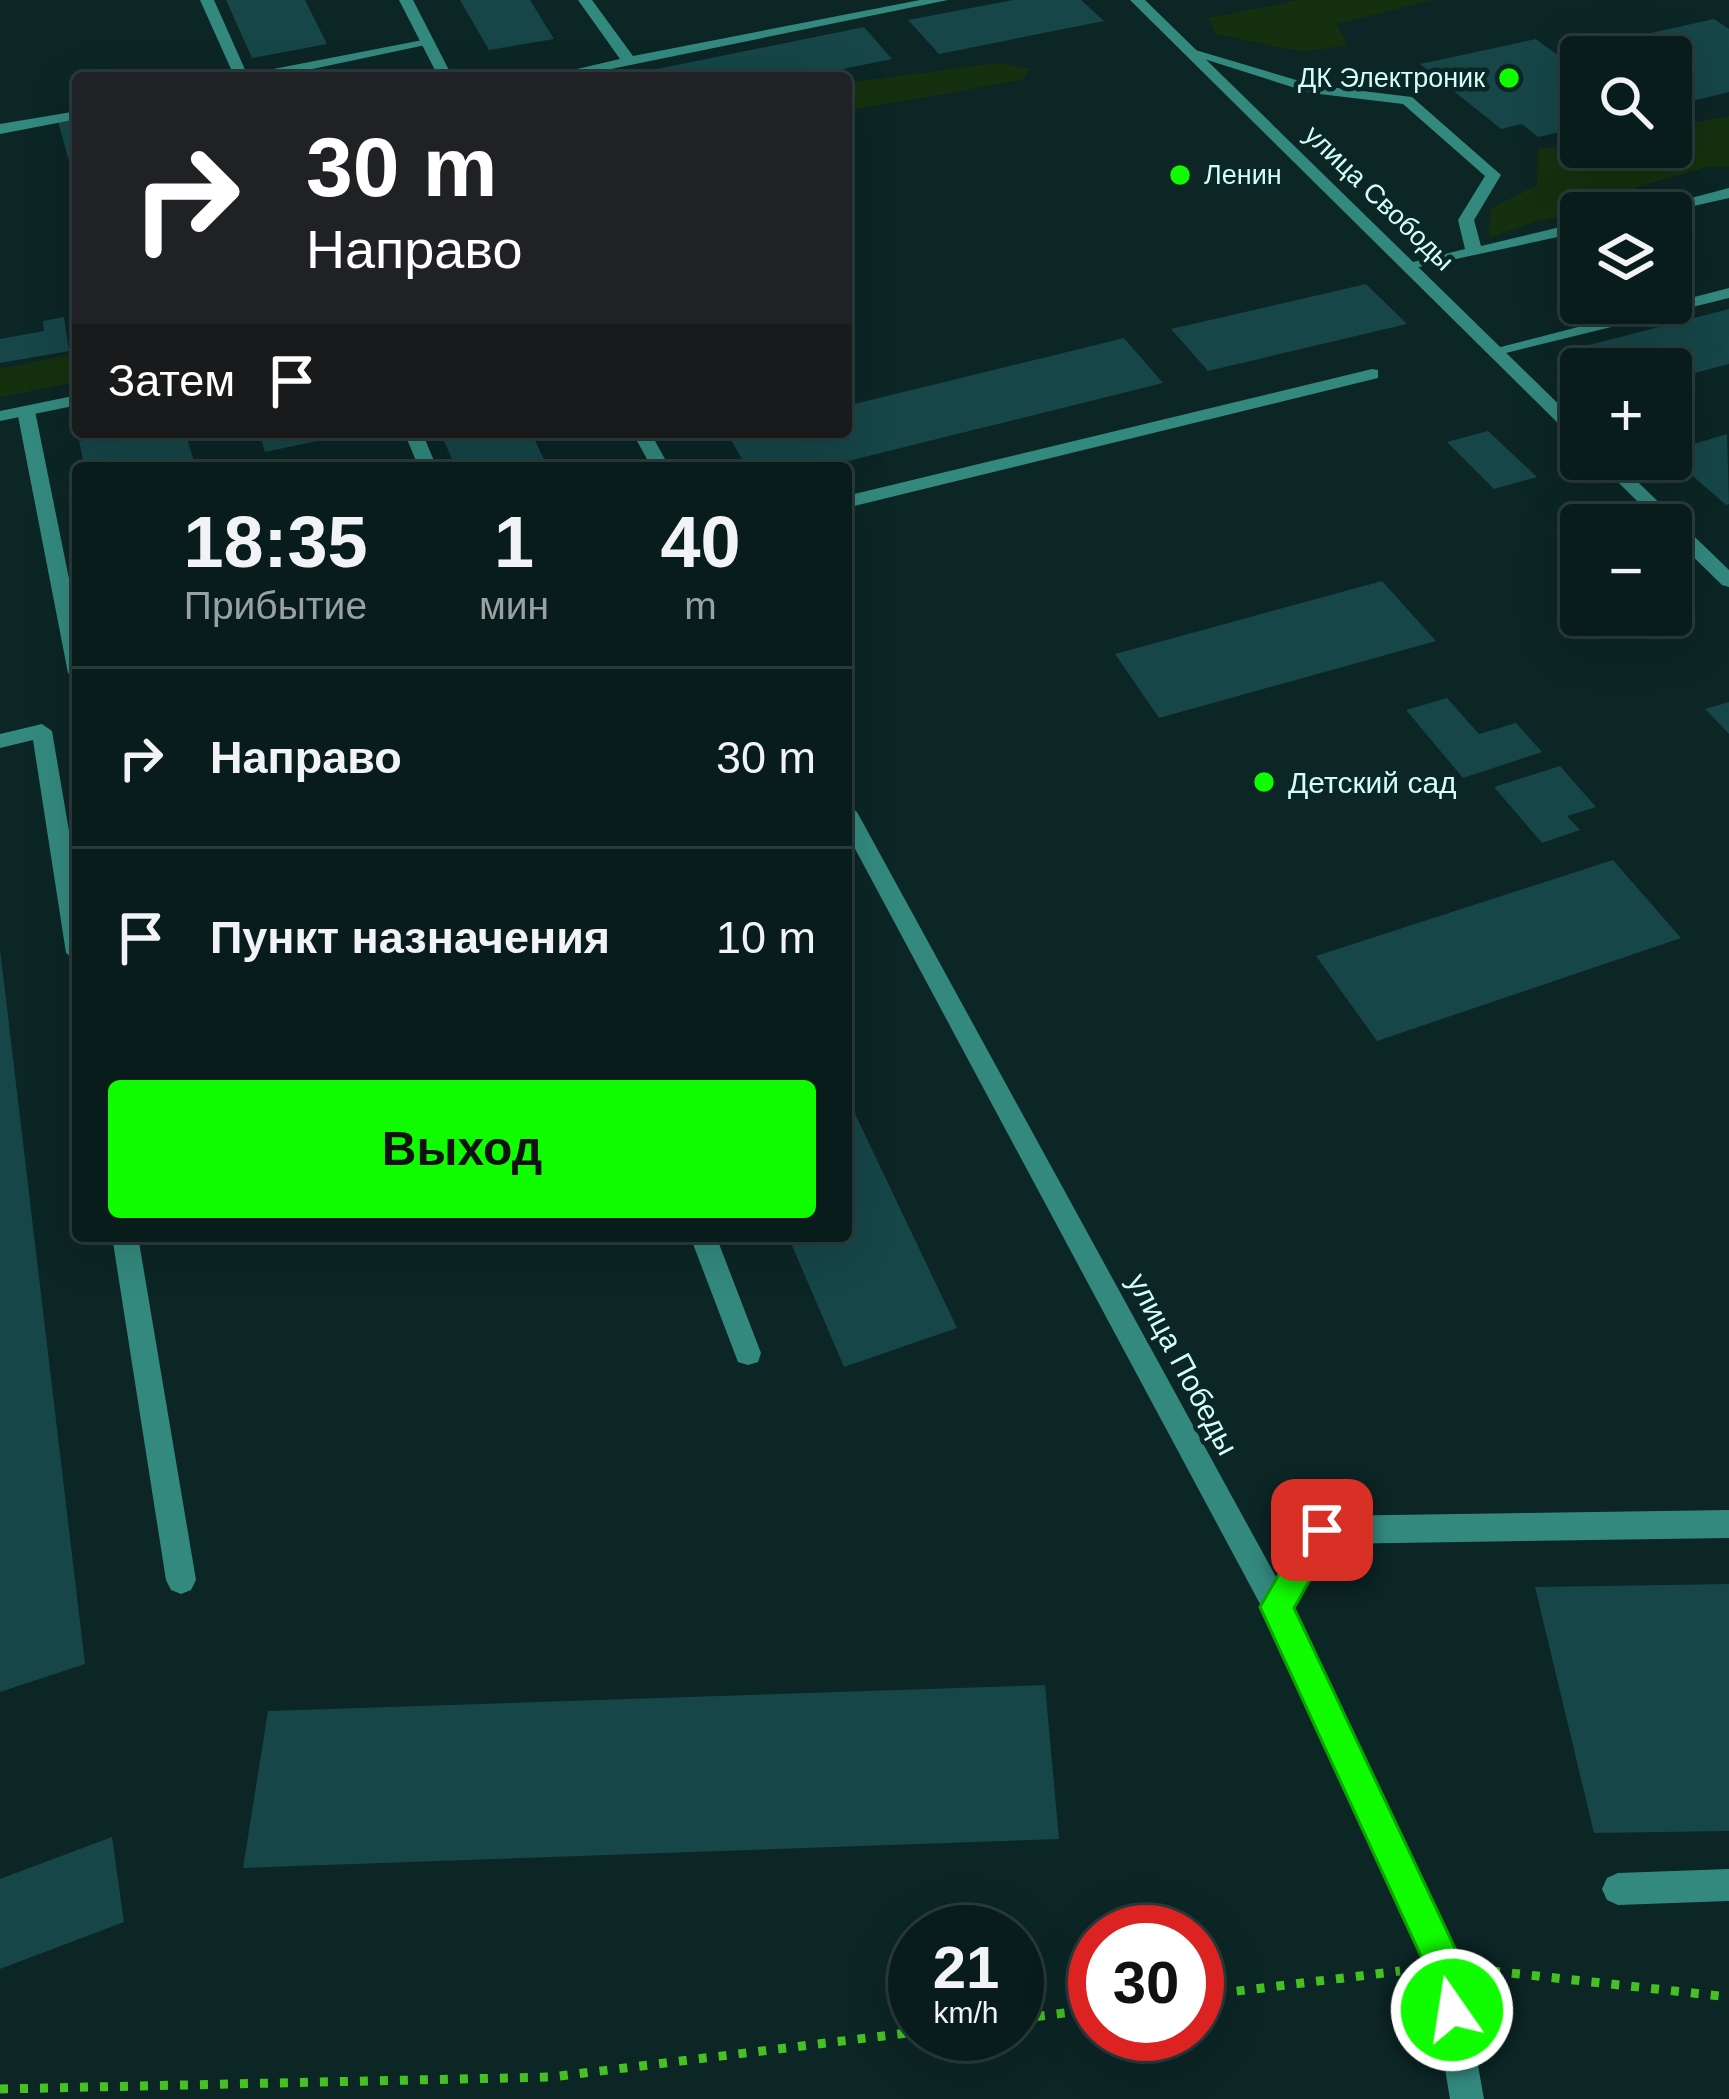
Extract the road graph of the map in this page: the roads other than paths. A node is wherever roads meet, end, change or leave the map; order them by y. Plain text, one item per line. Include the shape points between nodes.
1 (207, 0) edge
2 (406, 0) edge
3 (585, 0) edge
4 (940, 0) edge
5 (1137, 0) edge
6 (428, 43) junction
7 (1187, 50) junction
8 (628, 60) junction
9 (242, 72) edge
10 (276, 72) edge
11 (443, 72) edge
12 (573, 72) edge
13 (72, 116) edge
14 (0, 129) edge
15 (1729, 193) edge
16 (1692, 202) edge
17 (1560, 232) edge
18 (1474, 252) junction
19 (1412, 266) junction
20 (1729, 293) edge
21 (1494, 351) junction
22 (1372, 374) dead end
23 (72, 401) edge
24 (26, 411) junction
25 (1560, 415) edge
26 (0, 416) edge
27 (1626, 480) edge
28 (852, 501) edge
29 (1729, 581) edge
30 (72, 643) edge
31 (0, 741) edge
32 (852, 823) edge
33 (72, 917) edge
34 (125, 1242) edge
35 (705, 1242) edge
36 (748, 1353) dead end
37 (1729, 1524) edge
38 (181, 1580) dead end
39 (1276, 1607) junction
40 (1729, 1885) edge
41 (1618, 1889) dead end
42 (1467, 2099) edge

1 - 9 street
2 - 6 street
3 - 8 street
4 - 8 street
5 - 7 street, улица Свободы
6 - 10 street
6 - 11 street
7 - 18 street via 1311,89 1407,100 1493,175 1466,220
7 - 19 street, улица Свободы
8 - 12 street
13 - 14 street
15 - 16 street
17 - 18 street
18 - 19 street
19 - 21 street, улица Свободы
20 - 21 street
21 - 25 street, улица Свободы
22 - 28 street
23 - 24 street
24 - 26 street
24 - 30 street
27 - 29 street
31 - 33 street via 41,731
32 - 39 street, улица Победы
34 - 38 street
35 - 36 street
37 - 39 street via 1322,1530
39 - 42 street, улица Победы via 1444,1965
40 - 41 street

